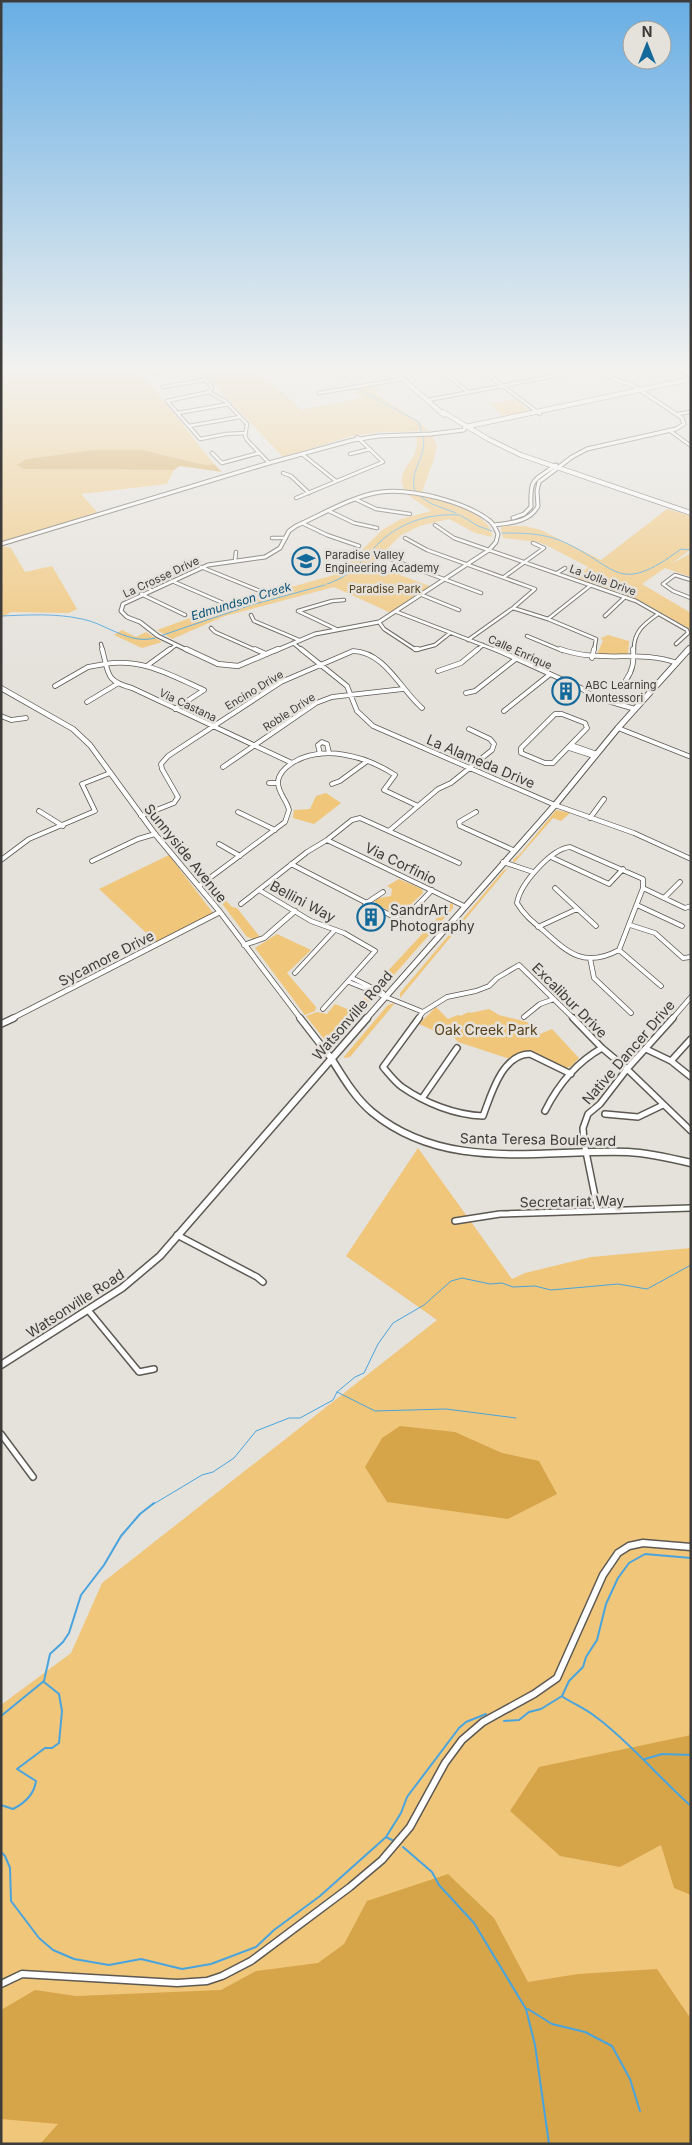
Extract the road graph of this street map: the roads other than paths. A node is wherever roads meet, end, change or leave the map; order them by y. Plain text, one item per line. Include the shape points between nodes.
1 (242, 471) edge
2 (324, 471) edge
3 (360, 471) edge
4 (549, 471) edge
5 (560, 471) edge
6 (283, 473) dead end
7 (336, 481) junction
8 (309, 493) junction
9 (296, 498) dead end
10 (355, 499) junction
11 (329, 511) junction
12 (691, 513) edge
13 (410, 514) dead end
14 (302, 523) junction
15 (493, 523) junction
16 (435, 525) dead end
17 (378, 528) dead end
18 (272, 538) dead end
19 (286, 538) junction
20 (406, 538) dead end
21 (533, 543) dead end
22 (1, 544) edge
23 (359, 546) dead end
24 (490, 550) junction
25 (236, 552) dead end
26 (385, 557) dead end
27 (235, 561) junction
28 (524, 562) junction
29 (468, 565) junction
30 (201, 568) junction
31 (565, 568) dead end
32 (557, 573) junction
33 (504, 577) junction
34 (446, 580) junction
35 (691, 580) edge
36 (172, 581) junction
37 (139, 583) dead end
38 (591, 585) junction
39 (152, 590) junction
40 (260, 591) dead end
41 (481, 593) dead end
42 (141, 594) junction
43 (422, 596) junction
44 (624, 597) junction
45 (691, 598) edge
46 (344, 600) dead end
47 (223, 603) dead end
48 (513, 608) junction
49 (459, 610) dead end
50 (397, 612) junction
51 (658, 614) junction
52 (251, 615) dead end
53 (185, 616) dead end
54 (605, 616) dead end
55 (548, 619) junction
56 (379, 622) junction
57 (211, 628) dead end
58 (336, 628) junction
59 (450, 633) junction
60 (527, 636) dead end
61 (299, 640) junction
62 (468, 640) junction
63 (293, 643) junction
64 (100, 644) dead end
65 (676, 644) dead end
66 (176, 645) junction
67 (483, 645) junction
68 (691, 647) edge
69 (266, 654) junction
70 (633, 656) junction
71 (517, 658) junction
72 (592, 658) junction
73 (676, 663) junction
74 (105, 664) junction
75 (148, 665) junction
76 (321, 665) junction
77 (438, 671) dead end
78 (549, 675) junction
79 (626, 680) dead end
80 (117, 684) junction
81 (55, 686) dead end
82 (1, 688) edge
83 (403, 689) junction
84 (466, 693) dead end
85 (352, 695) junction
86 (87, 702) dead end
87 (174, 708) junction
88 (422, 708) dead end
89 (635, 709) junction
90 (504, 711) dead end
91 (1, 716) edge
92 (26, 718) dead end
93 (212, 727) junction
94 (618, 728) junction
95 (469, 729) dead end
96 (253, 746) junction
97 (570, 747) junction
98 (329, 753) junction
99 (320, 754) junction
100 (595, 755) junction
101 (691, 757) edge
102 (366, 762) junction
103 (292, 763) junction
104 (223, 767) dead end
105 (469, 769) junction
106 (110, 773) junction
107 (269, 783) dead end
108 (278, 783) junction
109 (332, 784) dead end
110 (604, 799) dead end
111 (555, 805) junction
112 (418, 806) junction
113 (39, 811) dead end
114 (238, 812) dead end
115 (476, 812) dead end
116 (141, 816) junction
117 (590, 818) junction
118 (63, 826) junction
119 (275, 830) junction
120 (390, 830) junction
121 (155, 834) junction
122 (327, 840) junction
123 (219, 844) dead end
124 (513, 850) junction
125 (240, 856) junction
126 (553, 858) junction
127 (691, 859) edge
128 (1, 860) edge
129 (92, 861) dead end
130 (503, 862) junction
131 (459, 863) dead end
132 (291, 864) junction
133 (623, 869) junction
134 (533, 872) junction
135 (680, 882) dead end
136 (199, 886) junction
137 (554, 888) dead end
138 (643, 888) junction
139 (259, 890) junction
140 (432, 890) junction
141 (383, 892) dead end
142 (664, 898) junction
143 (241, 904) dead end
144 (365, 904) junction
145 (637, 904) junction
146 (464, 906) junction
147 (691, 906) edge
148 (577, 909) junction
149 (295, 911) junction
150 (220, 912) junction
151 (630, 925) junction
152 (538, 926) junction
153 (596, 926) dead end
154 (682, 926) dead end
155 (334, 931) junction
156 (244, 945) junction
157 (619, 950) junction
158 (691, 957) edge
159 (590, 958) junction
160 (514, 960) dead end
161 (519, 965) junction
162 (294, 973) dead end
163 (350, 980) junction
164 (661, 986) dead end
165 (445, 991) dead end
166 (386, 996) junction
167 (447, 997) junction
168 (691, 997) edge
169 (554, 999) junction
170 (323, 1009) dead end
171 (423, 1012) junction
172 (631, 1013) dead end
173 (524, 1017) dead end
174 (1, 1024) edge
175 (691, 1039) edge
176 (457, 1048) dead end
177 (602, 1048) junction
178 (646, 1049) junction
179 (330, 1058) junction
180 (671, 1061) junction
181 (627, 1070) junction
182 (571, 1074) junction
183 (691, 1078) edge
184 (423, 1098) junction
185 (663, 1105) junction
186 (545, 1111) dead end
187 (605, 1114) dead end
188 (691, 1131) edge
189 (586, 1153) junction
190 (691, 1164) edge
191 (691, 1208) edge
192 (598, 1211) junction
193 (454, 1221) dead end
194 (177, 1235) junction
195 (263, 1282) dead end
196 (88, 1310) junction
197 (1, 1365) edge
198 (154, 1369) dead end
199 (1, 1434) edge
200 (33, 1477) dead end
201 (691, 1547) edge
202 (1, 1984) edge

1 - 22 street
2 - 7 street
3 - 7 street
4 - 15 street via 531,484 532,506 528,512
5 - 12 main road
6 - 8 street
7 - 8 street
8 - 9 street
10 - 11 street, La Crosse Drive
10 - 13 street via 376,509
10 - 15 street, La Crosse Drive via 382,492 418,494 459,504
11 - 14 street, La Crosse Drive
11 - 17 street via 354,523
14 - 19 street, La Crosse Drive via 289,531
14 - 23 street
15 - 24 street via 498,537
16 - 24 street, La Jolla Drive via 454,538
18 - 19 street
19 - 27 street, La Crosse Drive via 280,548 265,557
20 - 29 street via 427,550
21 - 28 street via 544,548
24 - 28 street, La Jolla Drive
24 - 29 street, La Crosse Drive
25 - 27 street
26 - 34 street
27 - 30 street, La Crosse Drive
28 - 32 street, La Jolla Drive
28 - 33 street
29 - 33 street
29 - 34 street, La Crosse Drive
30 - 36 street, La Crosse Drive
30 - 40 street
31 - 32 street
32 - 38 street, La Jolla Drive
33 - 48 street via 534,589
34 - 41 street
34 - 43 street, La Crosse Drive
35 - 45 street via 675,575 663,584
36 - 39 street, La Crosse Drive
36 - 47 street
37 - 39 street
38 - 44 street, La Jolla Drive
38 - 55 street
39 - 42 street, La Crosse Drive
42 - 53 street
42 - 66 street, La Crosse Drive via 123,604 122,613
43 - 49 street
43 - 50 street, La Crosse Drive
44 - 51 street, La Jolla Drive
44 - 54 street
46 - 58 street via 298,611
48 - 55 street
48 - 62 street
50 - 56 street, La Crosse Drive
50 - 59 street, Calle Enrique
51 - 65 street, La Jolla Drive via 687,630 688,633
51 - 70 street via 644,623 634,638
52 - 61 street via 254,621
55 - 72 street via 596,639
56 - 58 street, La Crosse Drive
56 - 59 street via 384,629 416,650 435,644
57 - 69 street
58 - 61 street, La Crosse Drive
59 - 62 street, Calle Enrique
60 - 72 street via 571,654
61 - 63 street, La Crosse Drive
62 - 67 street, Calle Enrique
63 - 69 street, La Crosse Drive
63 - 76 street, La Alameda Drive
64 - 74 street
66 - 69 street, La Crosse Drive via 226,666 238,666
66 - 75 street
67 - 71 street, Calle Enrique
67 - 77 street via 461,663
68 - 73 main road, Watsonville Road
70 - 72 street
70 - 73 street
70 - 79 street via 636,665
71 - 78 street, Calle Enrique
71 - 84 street via 474,691
73 - 89 main road, Watsonville Road
74 - 75 street via 123,661
74 - 80 street via 110,678
74 - 81 street via 88,667
75 - 87 street via 204,690
76 - 83 street, Encino Drive via 354,651 365,651 386,667
76 - 85 street, La Alameda Drive via 347,686
76 - 93 street, Encino Drive via 281,682
78 - 89 street, Calle Enrique via 594,696
78 - 90 street
80 - 86 street
80 - 87 street, Via Castana
82 - 106 street, Sunnyside Avenue via 73,729 90,745
83 - 85 street, Roble Drive
83 - 88 street, Encino Drive
85 - 96 street, Roble Drive via 316,703
85 - 105 street, La Alameda Drive via 357,711 372,726
87 - 93 street, Via Castana
89 - 94 main road, Watsonville Road
91 - 92 street via 12,720
93 - 96 street, Via Castana
93 - 116 street, Encino Drive via 161,764 162,771 176,788 178,797 174,803
94 - 100 main road, Watsonville Road
94 - 101 street
95 - 105 street via 494,744 492,750
96 - 103 street, Via Castana
96 - 104 street, Roble Drive
97 - 97 street via 587,725 559,714 552,715 521,750 524,755 549,764 556,762
97 - 100 street
98 - 99 street
98 - 99 street via 327,744 322,742 318,745
98 - 102 street via 353,756
99 - 103 street
100 - 111 main road, Watsonville Road
102 - 109 street
102 - 112 street via 395,776 384,787 386,792
103 - 108 street via 283,770
105 - 111 street, La Alameda Drive
105 - 112 street
106 - 116 street, Sunnyside Avenue
106 - 118 street via 82,784 95,811
107 - 108 street
108 - 119 street via 289,807 289,815
110 - 117 street
111 - 117 street, La Alameda Drive
111 - 124 main road, Watsonville Road
112 - 120 street
113 - 118 street
114 - 119 street
115 - 124 street via 463,818 460,826
116 - 121 street, Sunnyside Avenue
117 - 127 street, La Alameda Drive via 634,832
118 - 128 street via 29,839
119 - 125 street
120 - 122 street via 360,818 352,820
120 - 131 street
121 - 129 street
121 - 136 street, Sunnyside Avenue
122 - 132 street
122 - 140 street, Via Corfinio
123 - 125 street
124 - 130 main road, Watsonville Road
125 - 136 street
126 - 133 street via 562,848 570,847
126 - 133 street via 609,884
126 - 134 street
130 - 134 street
130 - 146 main road, Watsonville Road
132 - 139 street
132 - 144 street
133 - 138 street via 641,877
134 - 152 street via 518,895 517,903
135 - 142 street
136 - 150 street, Sunnyside Avenue
137 - 148 street
138 - 142 street
138 - 145 street
139 - 143 street
139 - 149 street, Bellini Way
140 - 144 street via 402,918
140 - 146 street, Via Corfinio
141 - 144 street
142 - 147 street via 685,908
145 - 151 street
145 - 154 street
146 - 166 main road, Watsonville Road
148 - 152 street
148 - 153 street
149 - 155 street, Bellini Way
149 - 156 street via 264,938
150 - 156 street, Sunnyside Avenue
150 - 174 street, Sycamore Drive
151 - 157 street
151 - 158 street via 655,933 683,958
152 - 159 street via 568,953
155 - 162 street
155 - 163 street, Bellini Way via 344,933 375,952
156 - 179 street, Sunnyside Avenue
157 - 159 street via 606,957
157 - 164 street
159 - 172 street via 594,978
160 - 161 street, Excalibur Drive
161 - 167 street, Excalibur Drive via 476,992
161 - 169 street, Excalibur Drive
163 - 166 street
163 - 170 street, Bellini Way
165 - 167 street
166 - 171 street
166 - 179 main road, Watsonville Road
167 - 171 street, Excalibur Drive
168 - 178 street, Native Dancer Drive
169 - 173 street via 540,1004
169 - 177 street, Excalibur Drive
171 - 184 street via 383,1067 402,1086
175 - 180 street
176 - 184 street
177 - 181 street, Excalibur Drive
177 - 182 street via 580,1062
178 - 180 street
178 - 181 street, Native Dancer Drive
179 - 189 main road, Santa Teresa Boulevard via 382,1121 429,1144 486,1153
179 - 194 main road, Watsonville Road
180 - 183 street
181 - 185 street, Excalibur Drive
181 - 189 street, Native Dancer Drive via 588,1114 583,1128
182 - 184 street via 530,1054 523,1054 504,1072 491,1093 483,1116 473,1116
182 - 186 street
185 - 187 street via 638,1117
185 - 188 street, Excalibur Drive
189 - 190 main road, Santa Teresa Boulevard via 627,1152
189 - 192 street, Native Dancer Drive
191 - 192 street, Secretariat Way
192 - 193 street, Secretariat Way via 500,1214
194 - 195 street
194 - 196 main road, Watsonville Road via 140,1275
196 - 197 main road, Watsonville Road
196 - 198 street via 139,1372
199 - 200 street
201 - 202 street via 637,1543 621,1550 610,1560 556,1678 464,1737 451,1751 408,1831 388,1856 264,1953 206,1981 22,1974

